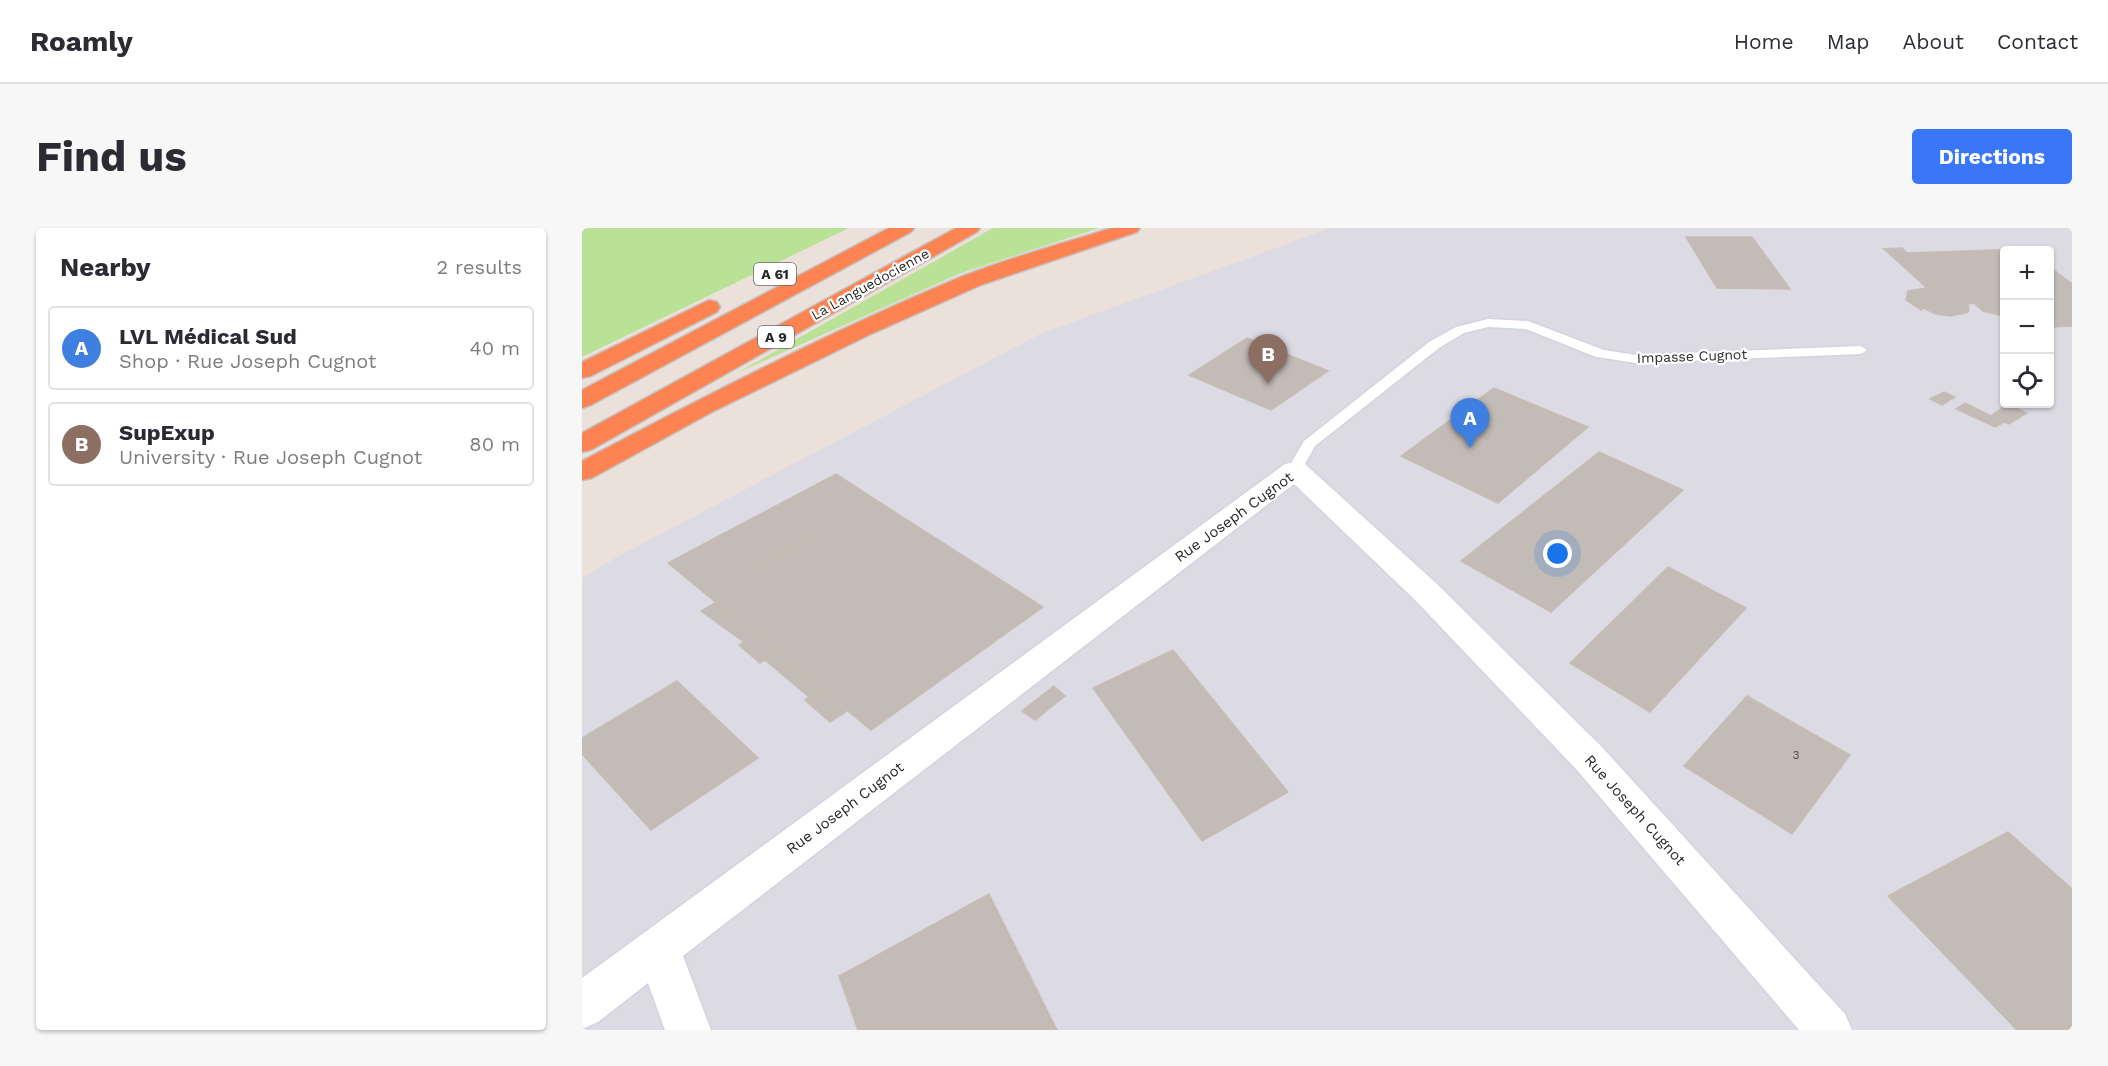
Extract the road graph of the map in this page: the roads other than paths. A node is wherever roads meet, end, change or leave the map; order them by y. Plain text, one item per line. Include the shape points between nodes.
1 (863, 228) edge
2 (904, 228) edge
3 (970, 228) edge
4 (1130, 228) edge
5 (792, 265) dead end
6 (724, 300) dead end
7 (1861, 350) dead end
8 (582, 371) edge
9 (582, 400) edge
10 (582, 444) edge
11 (1295, 470) junction
12 (582, 472) edge
13 (658, 948) junction
14 (582, 1006) edge
15 (688, 1030) edge
16 (1829, 1030) edge

1 - 5 highway, A 61
2 - 9 highway, A 9
3 - 10 highway, La Languedocienne / A 9
4 - 12 highway via 973,280 703,407
6 - 8 highway
7 - 11 lane, Impasse Cugnot via 1636,359 1601,354 1528,325 1488,323 1460,330 1434,345 1308,444
11 - 13 street, Rue Joseph Cugnot
11 - 16 street, Rue Joseph Cugnot via 1426,592 1589,758
13 - 14 street, Rue Joseph Cugnot
13 - 15 street

